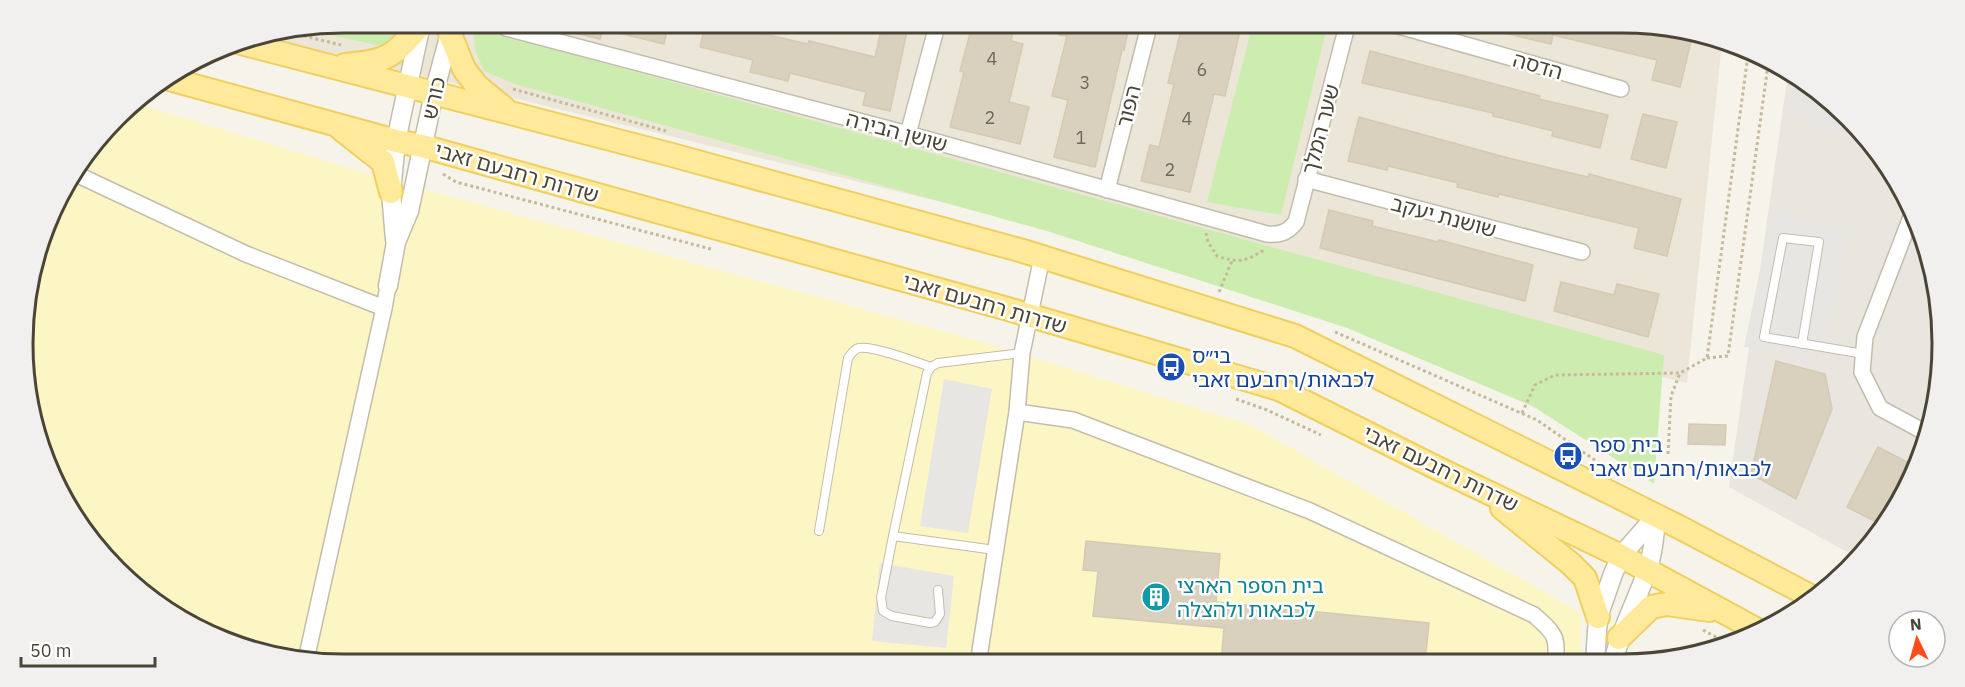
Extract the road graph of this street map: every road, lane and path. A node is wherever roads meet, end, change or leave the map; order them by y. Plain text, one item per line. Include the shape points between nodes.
1 (413, 33) edge
2 (419, 33) edge
3 (450, 33) edge
4 (453, 33) edge
5 (525, 33) edge
6 (935, 33) edge
7 (1147, 33) edge
8 (1345, 33) edge
9 (1424, 33) edge
10 (254, 46) edge
11 (1747, 60) edge
12 (329, 67) junction
13 (1767, 70) edge
14 (177, 81) edge
15 (408, 86) junction
16 (1622, 88) dead end
17 (434, 93) junction
18 (510, 113) junction
19 (335, 124) junction
20 (908, 134) junction
21 (396, 141) junction
22 (422, 146) junction
23 (82, 177) edge
24 (1306, 179) junction
25 (1107, 190) junction
26 (391, 192) junction
27 (1203, 216) junction
28 (1908, 225) edge
29 (1282, 233) junction
30 (396, 242) junction
31 (1582, 252) dead end
32 (1042, 257) junction
33 (1232, 261) junction
34 (388, 286) joint
35 (1218, 293) dead end
36 (384, 308) junction
37 (1030, 315) junction
38 (1802, 344) junction
39 (1022, 353) junction
40 (1864, 354) junction
41 (1707, 358) junction
42 (931, 367) junction
43 (1680, 374) junction
44 (1017, 412) junction
45 (1522, 413) dead end
46 (1920, 429) edge
47 (1668, 454) dead end
48 (1471, 483) junction
49 (1656, 516) junction
50 (819, 531) dead end
51 (893, 537) junction
52 (995, 550) junction
53 (1621, 556) junction
54 (1647, 570) junction
55 (938, 590) dead end
56 (1806, 594) edge
57 (1725, 613) junction
58 (1598, 617) junction
59 (1750, 626) edge
60 (1619, 638) junction
61 (308, 651) edge
62 (980, 654) edge
63 (1556, 654) edge
64 (1596, 654) edge
65 (1614, 654) edge

1 - 12 main road via 395,52 378,62
2 - 15 street, כורש
3 - 17 street, כורש
4 - 18 main road via 464,69 477,86
5 - 20 street, שושן הבירה
6 - 20 street
7 - 25 street, הפור
8 - 24 street, שער המלך
9 - 16 street, הדסה
10 - 12 main road
11 - 41 path
12 - 15 main road
13 - 41 path via 1728,356
14 - 19 main road, שדרות רחבעם זאבי
15 - 17 main road
15 - 21 street, כורש
17 - 18 main road
17 - 22 street, כורש
18 - 32 main road
19 - 21 main road, שדרות רחבעם זאבי
19 - 26 main road via 383,162
20 - 25 street, שושן הבירה
21 - 22 main road, שדרות רחבעם זאבי
21 - 26 street, כורש
22 - 30 street, כורש via 409,211
22 - 37 main road, שדרות רחבעם זאבי
23 - 36 street via 246,255
24 - 29 street, שער המלך via 1296,222
24 - 31 street, שושנת יעקב
25 - 27 street, שושן הבירה
26 - 30 street, כורש
27 - 29 street, שושן הבירה via 1267,234
27 - 33 path via 1208,242 1216,256
28 - 40 street via 1865,337
29 - 33 path via 1248,260
30 - 34 street, כורש
32 - 37 street
32 - 49 main road via 1295,336
33 - 35 path
34 - 36 street
36 - 61 street
37 - 39 street
37 - 48 main road, שדרות רחבעם זאבי via 1279,389
38 - 38 lane via 1764,338 1783,237 1819,242
38 - 40 lane
39 - 42 lane
39 - 44 street
40 - 46 street via 1862,372 1880,408
41 - 43 path
42 - 50 lane via 860,348 848,358
42 - 51 lane
43 - 45 path via 1555,375 1535,385
43 - 47 path via 1671,396
44 - 52 street
44 - 63 street via 1073,420 1299,507 1534,615 1549,628 1558,644
48 - 53 main road, שדרות רחבעם זאבי
48 - 58 main road via 1585,578
49 - 53 street
49 - 54 street
49 - 56 main road
51 - 52 lane
51 - 55 lane via 881,598 883,611 892,616 935,622 940,614
52 - 62 street
53 - 54 main road, שדרות רחבעם זאבי
53 - 58 street
54 - 57 main road, שדרות רחבעם זאבי
54 - 60 street
57 - 59 main road, שדרות רחבעם זאבי
57 - 60 main road via 1667,604 1651,607
58 - 64 street
60 - 65 street

